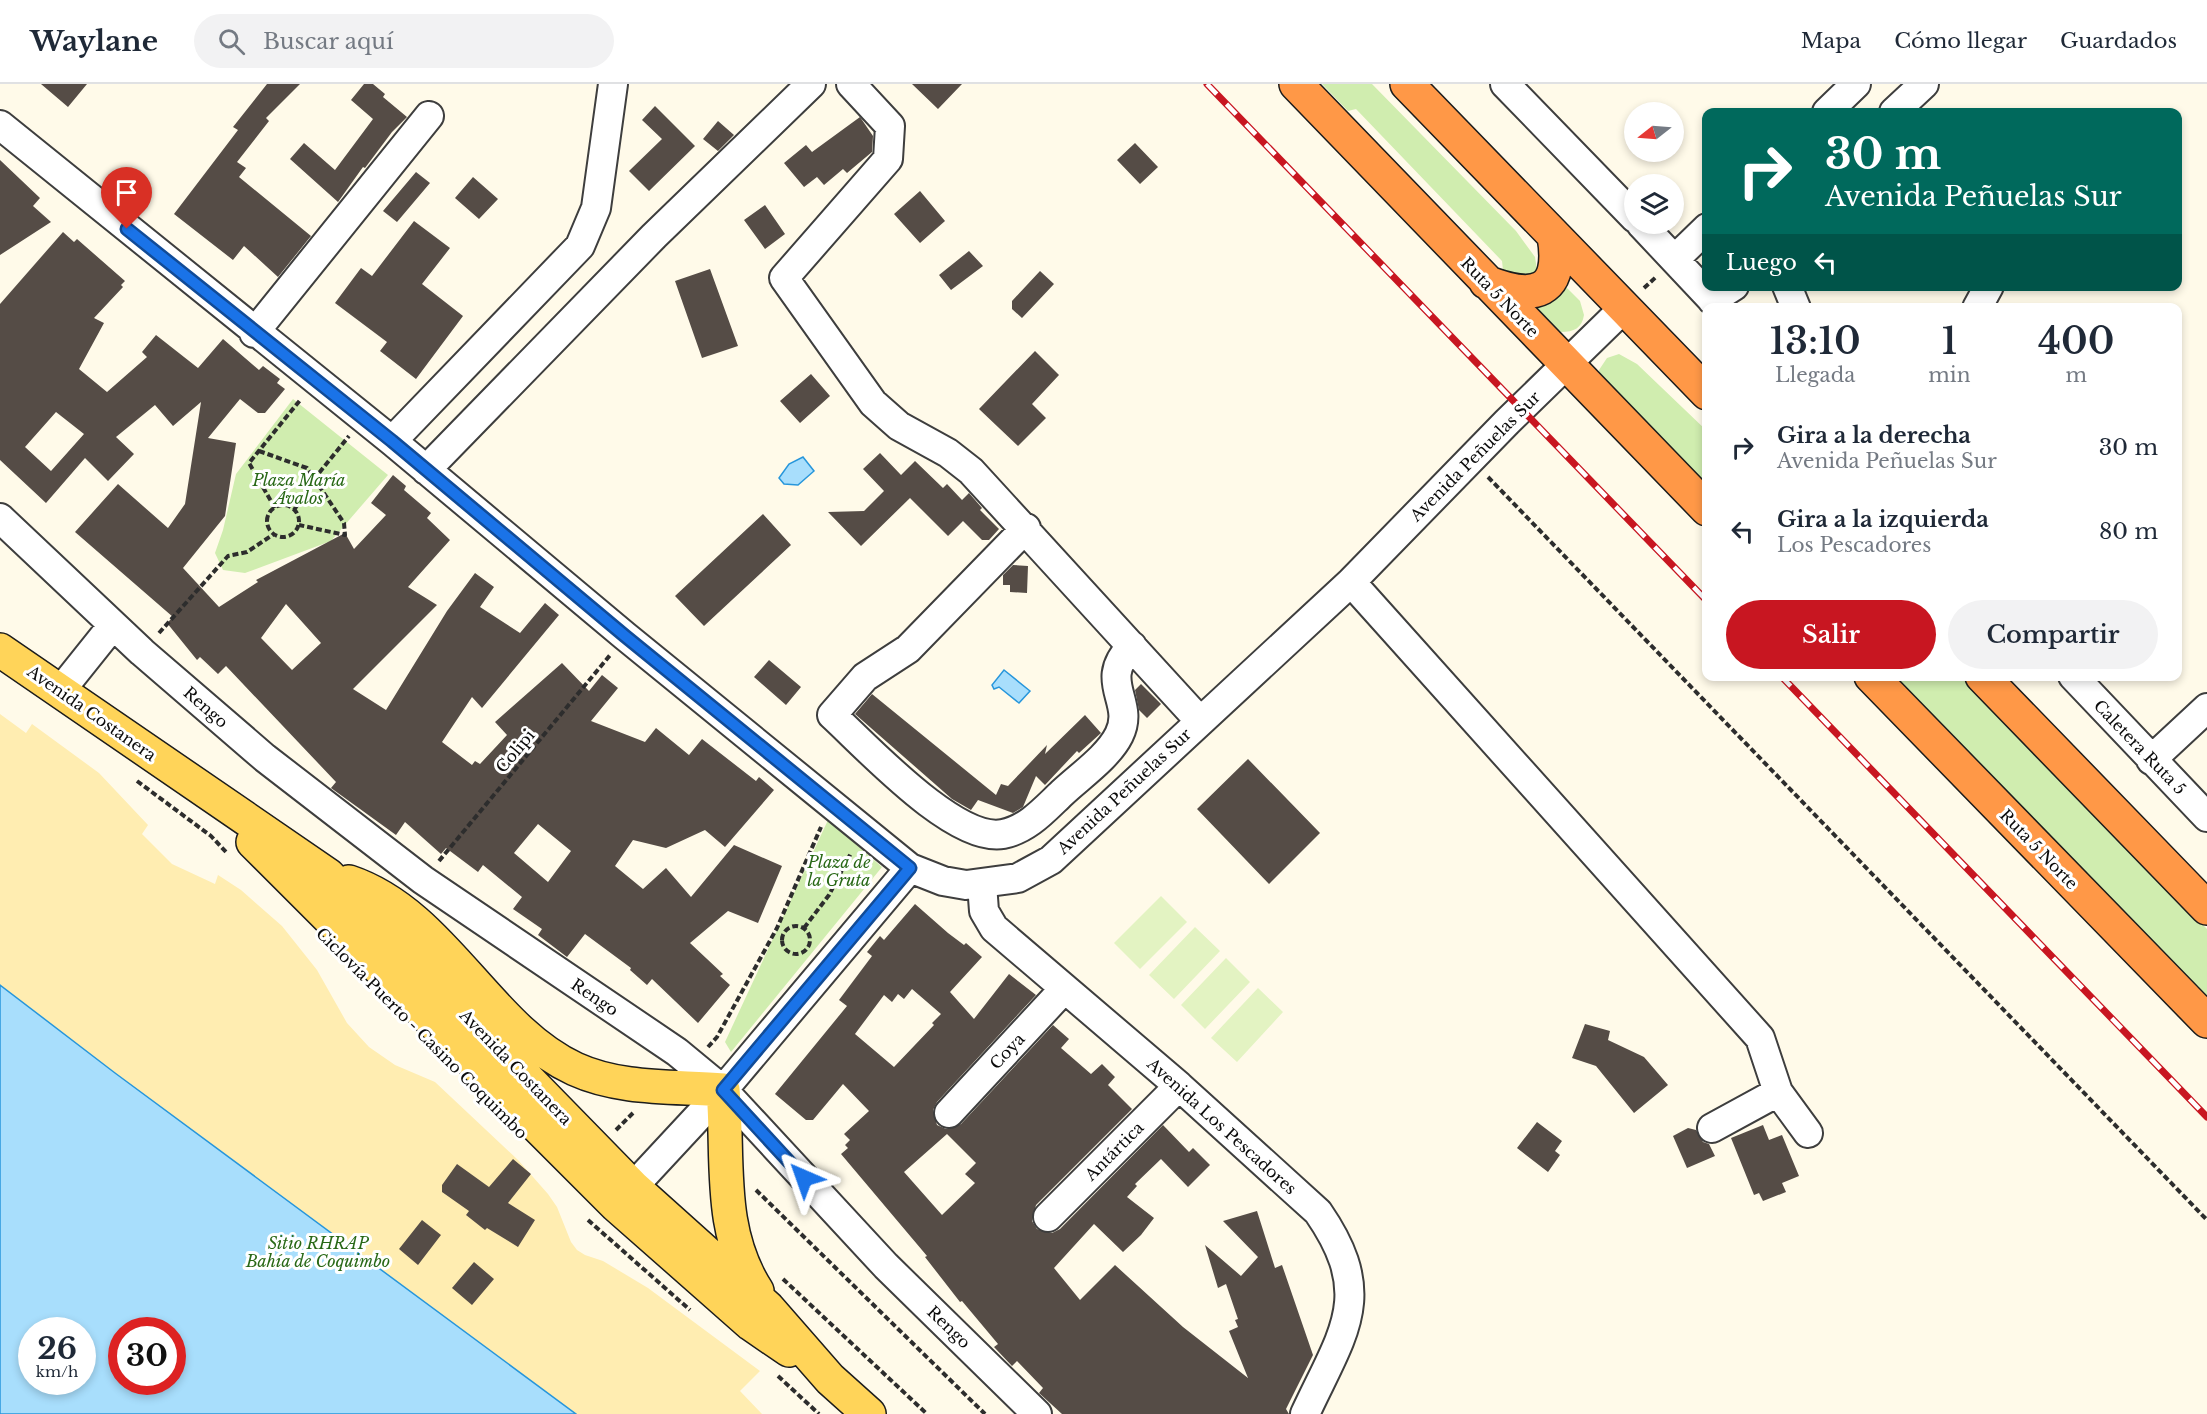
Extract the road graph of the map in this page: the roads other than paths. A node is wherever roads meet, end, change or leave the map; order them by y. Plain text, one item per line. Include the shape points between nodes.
1 (613, 84) edge
2 (811, 84) edge
3 (851, 84) edge
4 (1296, 84) edge
5 (1407, 84) edge
6 (1505, 84) edge
7 (1856, 84) edge
8 (1924, 84) edge
9 (1831, 108) edge
10 (1898, 108) edge
11 (429, 116) dead end
12 (0, 125) edge
13 (1624, 207) edge
14 (1702, 233) edge
15 (1651, 234) edge
16 (1554, 236) junction
17 (1675, 259) junction
18 (1702, 280) edge
19 (1485, 282) junction
20 (1624, 308) junction
21 (255, 333) junction
22 (1567, 365) junction
23 (1702, 388) edge
24 (392, 441) junction
25 (426, 470) junction
26 (1702, 504) edge
27 (0, 518) edge
28 (1026, 528) junction
29 (12, 542) edge
30 (1351, 582) junction
31 (113, 625) junction
32 (1132, 646) junction
33 (0, 650) edge
34 (1875, 681) edge
35 (1987, 681) edge
36 (2078, 681) edge
37 (61, 690) junction
38 (2207, 708) edge
39 (1199, 720) junction
40 (2151, 760) junction
41 (184, 777) junction
42 (2207, 817) edge
43 (910, 868) junction
44 (328, 875) junction
45 (982, 884) junction
46 (2207, 908) edge
47 (1064, 989) junction
48 (2207, 1021) edge
49 (1179, 1086) junction
50 (723, 1090) junction
51 (1778, 1092) junction
52 (949, 1113) dead end
53 (1712, 1128) dead end
54 (1808, 1133) dead end
55 (625, 1196) junction
56 (1048, 1217) dead end
57 (768, 1308) junction
58 (830, 1379) junction
59 (868, 1414) edge
60 (1037, 1414) edge
61 (1305, 1414) edge

1 - 24 street via 596,208 580,246
2 - 25 street via 654,236
3 - 28 street via 890,126 888,159 784,278 873,403 899,426 959,460
4 - 19 highway, Ruta 5 Norte
5 - 16 highway
6 - 13 street
7 - 9 street
8 - 10 street
11 - 21 street
12 - 21 street, Avenida Peñuelas Sur
14 - 17 street
15 - 17 street
16 - 19 highway via 1558,255 1555,272 1538,290 1520,294
16 - 20 highway
17 - 18 street
19 - 22 highway, Ruta 5 Norte
20 - 22 street, Avenida Peñuelas Sur
20 - 23 highway
21 - 24 street, Avenida Peñuelas Sur
22 - 26 highway, Ruta 5 Norte
22 - 30 street, Avenida Peñuelas Sur
24 - 25 street, Avenida Peñuelas Sur
25 - 43 street, Avenida Peñuelas Sur
27 - 29 street, Rengo
28 - 32 street
28 - 32 street via 908,649 865,677 832,715 941,812 981,833 1003,834 1037,817 1114,742 1123,721 1115,672
29 - 31 street, Rengo
30 - 39 street, Avenida Peñuelas Sur
30 - 51 street via 1760,1038
31 - 37 street
31 - 50 street, Rengo via 265,758 423,880 677,1052
32 - 39 street
33 - 37 main road, Avenida Costanera
34 - 48 highway, Ruta 5 Norte
35 - 46 highway
36 - 40 street, Caletera Ruta 5
37 - 41 main road, Avenida Costanera
38 - 40 street
39 - 45 street, Avenida Peñuelas Sur via 1051,860 1018,878
40 - 42 street, Caletera Ruta 5
41 - 44 main road, Avenida Costanera
41 - 55 main road, Avenida Costanera
43 - 45 street, Avenida Peñuelas Sur via 943,881
43 - 50 street
44 - 50 main road via 355,884 418,925 529,1038 567,1065 614,1082
44 - 55 main road, Avenida Costanera
45 - 47 street, Avenida Los Pescadores via 984,911 994,928
47 - 49 street, Avenida Los Pescadores
47 - 52 street, Coya
49 - 56 street, Antártica
49 - 61 street, Avenida Los Pescadores via 1318,1212 1346,1260 1352,1295 1348,1311 1335,1351
50 - 55 street
50 - 57 main road via 726,1194 735,1241 754,1287
50 - 60 street, Rengo via 885,1266
51 - 53 street
51 - 54 street
55 - 57 main road, Avenida Costanera
55 - 58 main road, Avenida Costanera via 751,1324
57 - 58 main road, Avenida Costanera
58 - 59 main road, Avenida Costanera

